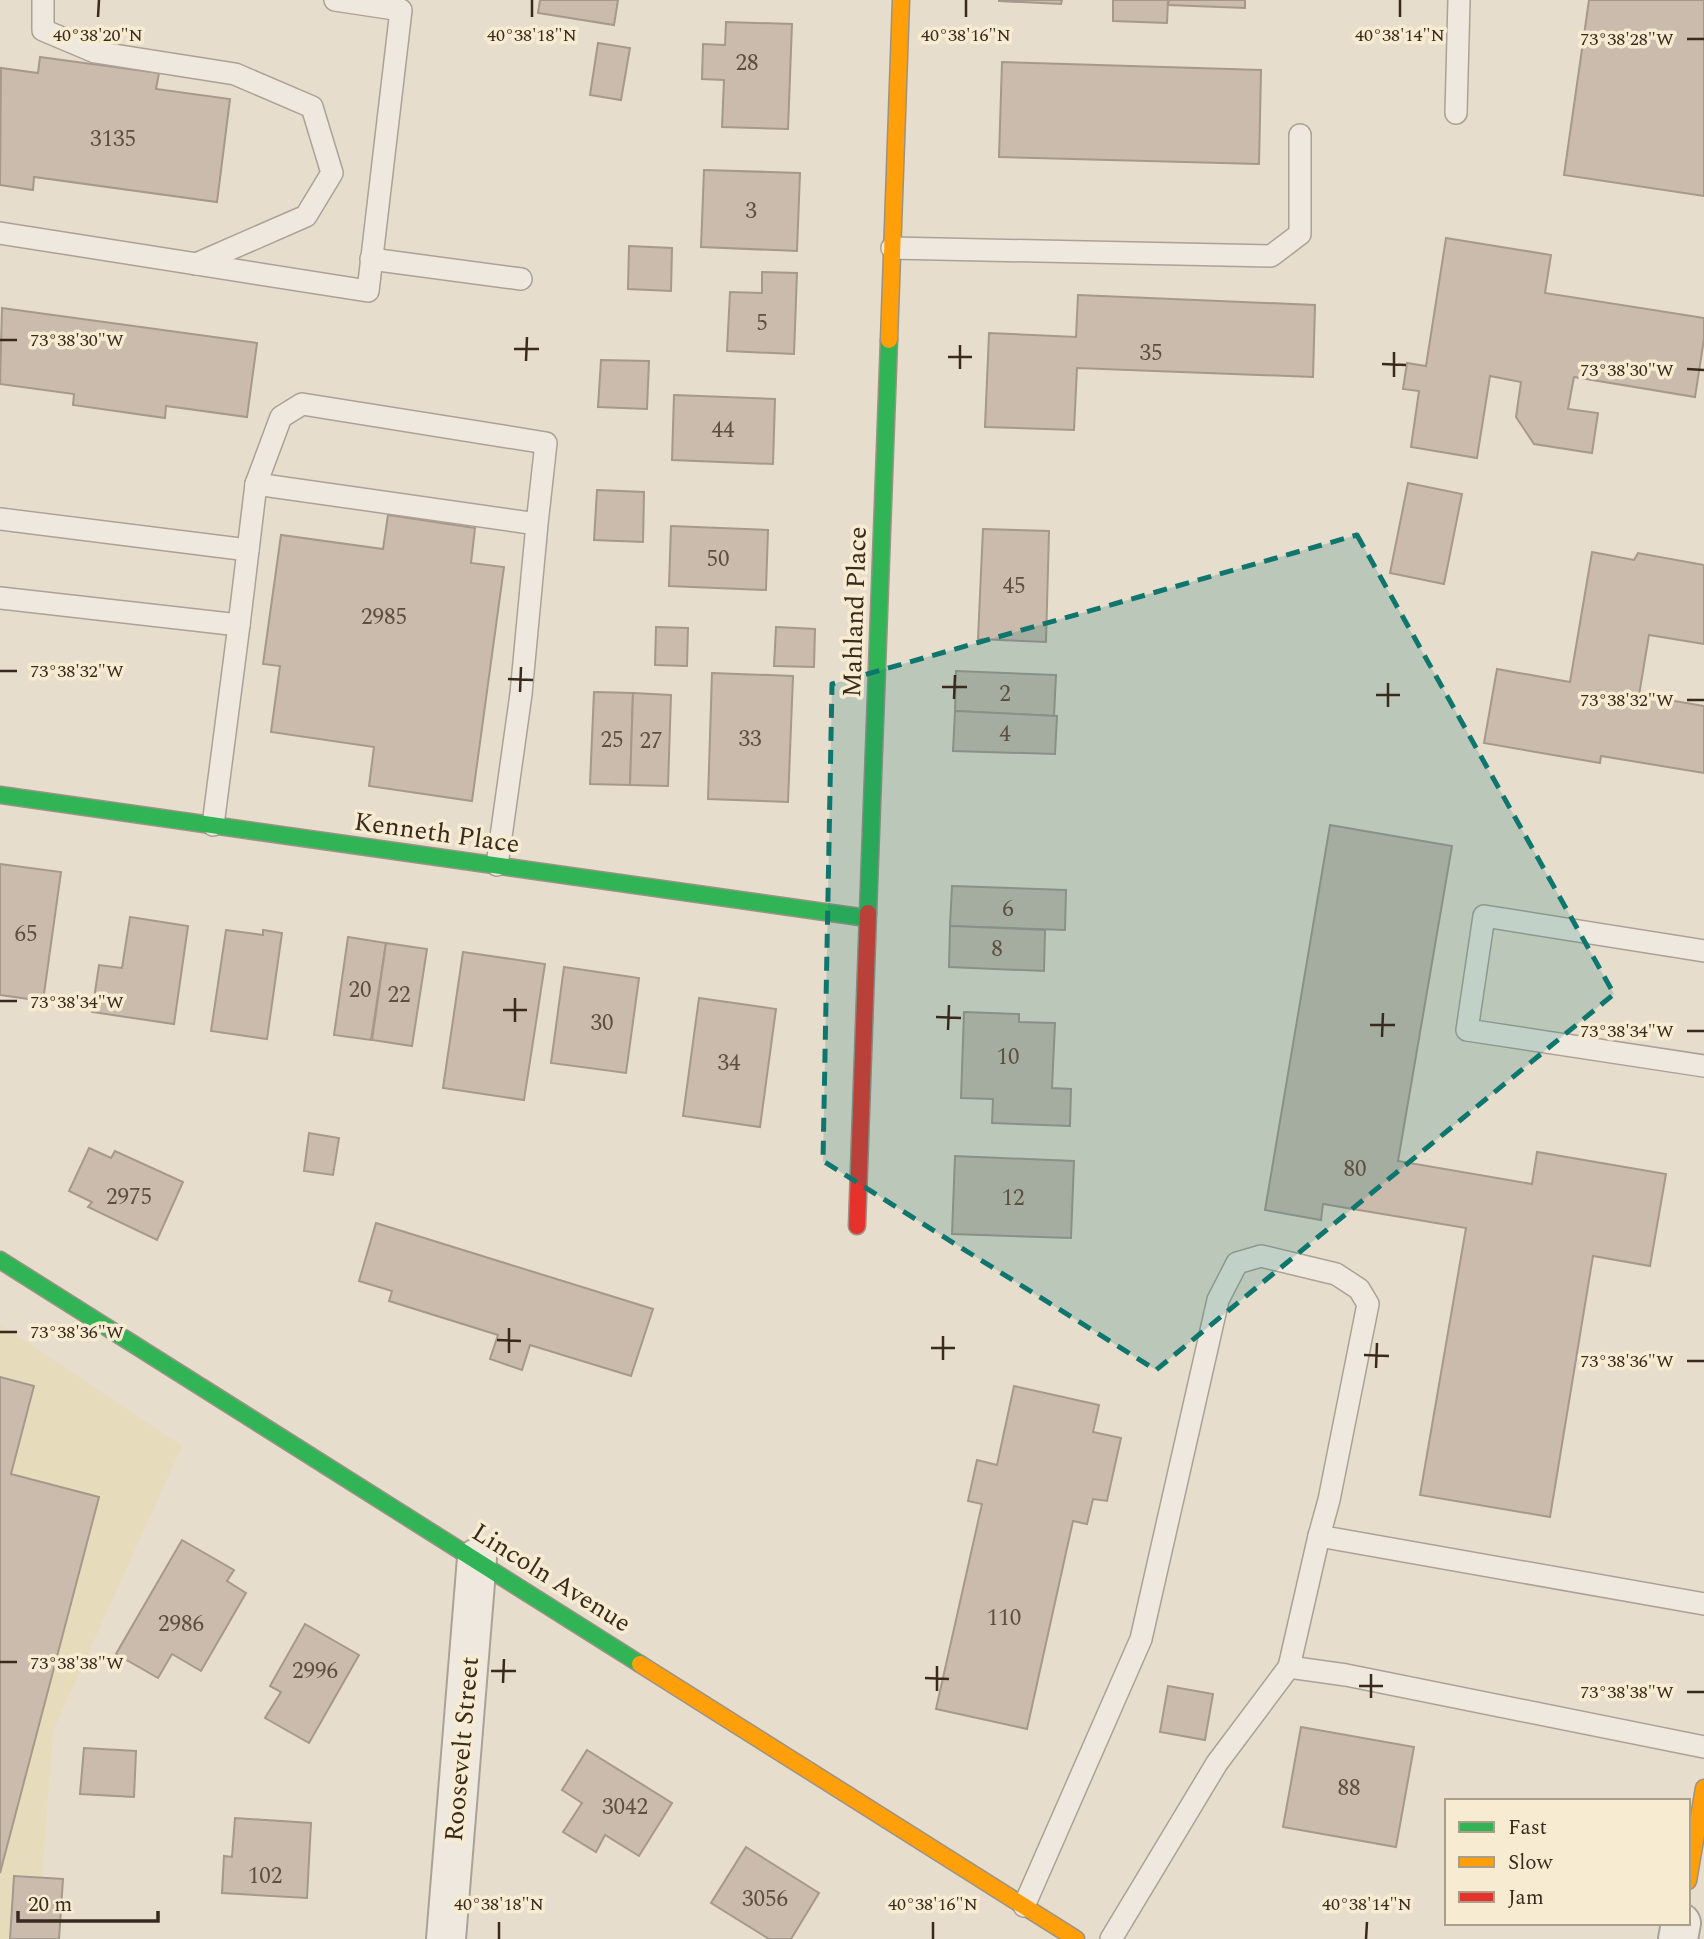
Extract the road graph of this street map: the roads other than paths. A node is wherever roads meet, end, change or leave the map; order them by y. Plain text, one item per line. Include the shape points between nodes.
1 (43, 0) edge
2 (335, 0) edge
3 (901, 0) edge
4 (1459, 0) edge
5 (1455, 113) dead end
6 (1300, 135) dead end
7 (0, 233) edge
8 (892, 248) junction
9 (371, 259) junction
10 (196, 264) junction
11 (521, 279) dead end
12 (256, 484) junction
13 (0, 519) edge
14 (537, 524) junction
15 (248, 550) junction
16 (0, 598) edge
17 (239, 625) junction
18 (0, 795) edge
19 (213, 825) junction
20 (497, 865) junction
21 (867, 918) junction
22 (1704, 951) edge
23 (1704, 1066) edge
24 (857, 1226) dead end
25 (0, 1260) edge
26 (1319, 1536) junction
27 (477, 1558) junction
28 (1704, 1604) edge
29 (1289, 1667) junction
30 (1704, 1747) edge
31 (1704, 1788) edge
32 (1690, 1869) edge
33 (1024, 1906) junction
34 (446, 1939) edge
35 (1076, 1939) edge
36 (1111, 1939) edge

1 - 10 lane via 43,30 95,52 236,74 312,107 332,173 306,216
2 - 9 lane via 401,10
3 - 8 street, Mahland Place
4 - 5 lane
6 - 8 lane via 1300,234 1271,256
7 - 10 lane
8 - 21 street, Mahland Place
9 - 10 lane via 368,291
9 - 11 lane
12 - 14 lane
12 - 14 lane via 281,416 302,404 546,443
12 - 15 lane
13 - 15 lane
14 - 20 lane via 522,694
15 - 17 lane
16 - 17 lane
17 - 19 lane
18 - 19 street, Kenneth Place
19 - 20 street, Kenneth Place
20 - 21 street, Kenneth Place
21 - 24 street, Mahland Place
22 - 23 lane via 1484,916 1467,1030
25 - 27 street, Lincoln Avenue
26 - 28 lane
26 - 29 lane
26 - 33 lane via 1368,1304 1359,1289 1336,1274 1261,1256 1237,1263 1219,1300 1142,1639
27 - 33 street, Lincoln Avenue
27 - 34 street, Roosevelt Street
29 - 30 lane
29 - 36 lane via 1217,1763
31 - 32 street
33 - 35 street, Lincoln Avenue

